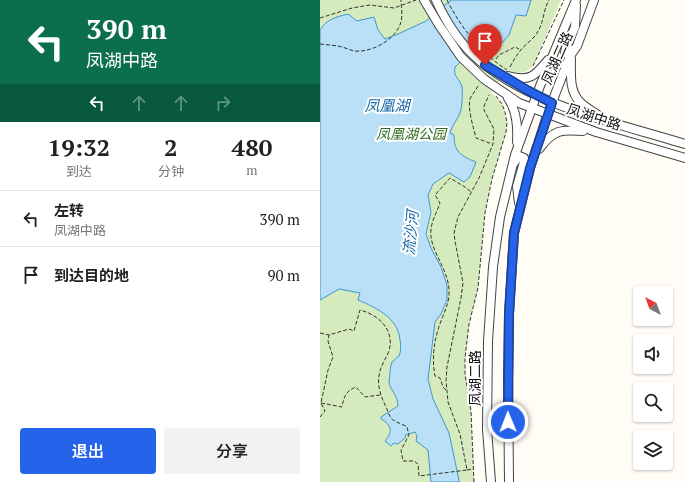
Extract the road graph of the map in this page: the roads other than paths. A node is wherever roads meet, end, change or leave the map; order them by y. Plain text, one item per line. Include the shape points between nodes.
1 (424, 0) edge
2 (436, 0) edge
3 (576, 0) edge
4 (594, 0) edge
5 (577, 46) junction
6 (555, 51) junction
7 (570, 56) junction
8 (498, 73) junction
9 (494, 87) junction
10 (536, 96) junction
11 (552, 103) junction
12 (531, 109) junction
13 (548, 115) junction
14 (609, 121) junction
15 (596, 132) junction
16 (607, 135) junction
17 (685, 144) edge
18 (515, 156) junction
19 (534, 156) junction
20 (685, 158) edge
21 (512, 166) junction
22 (520, 210) junction
23 (490, 482) edge
24 (509, 482) edge

1 - 9 street, 凤湖中路 via 453,47
2 - 8 street, 凤湖中路 via 455,33 480,61
3 - 5 street via 575,27 565,53 572,52
3 - 6 street, 凤湖二路
4 - 5 street, 凤湖二路
5 - 7 street, 凤湖二路
6 - 8 street via 536,74 528,78 517,79
6 - 10 street, 凤湖二路
7 - 11 street, 凤湖二路
7 - 14 street via 571,84 576,98
8 - 10 street, 凤湖中路
9 - 12 street, 凤湖中路
9 - 18 street via 509,100 516,116 518,134
10 - 11 street, 凤湖中路
10 - 12 street, 凤湖二路
11 - 13 street, 凤湖二路
11 - 14 street, 凤湖中路
12 - 13 street, 凤湖中路
12 - 18 street, 凤湖二路
13 - 15 street, 凤湖中路
13 - 19 street, 凤湖二路
14 - 16 street
14 - 17 street, 凤湖中路
15 - 16 street, 凤湖中路
15 - 19 street via 555,132
16 - 20 street, 凤湖中路
18 - 21 street, 凤湖二路
19 - 22 street, 凤湖二路
21 - 22 street via 520,156 524,158 517,186
21 - 23 street, 凤湖二路 via 496,241 488,341 487,430
22 - 24 street, 凤湖二路 via 514,233 509,314

